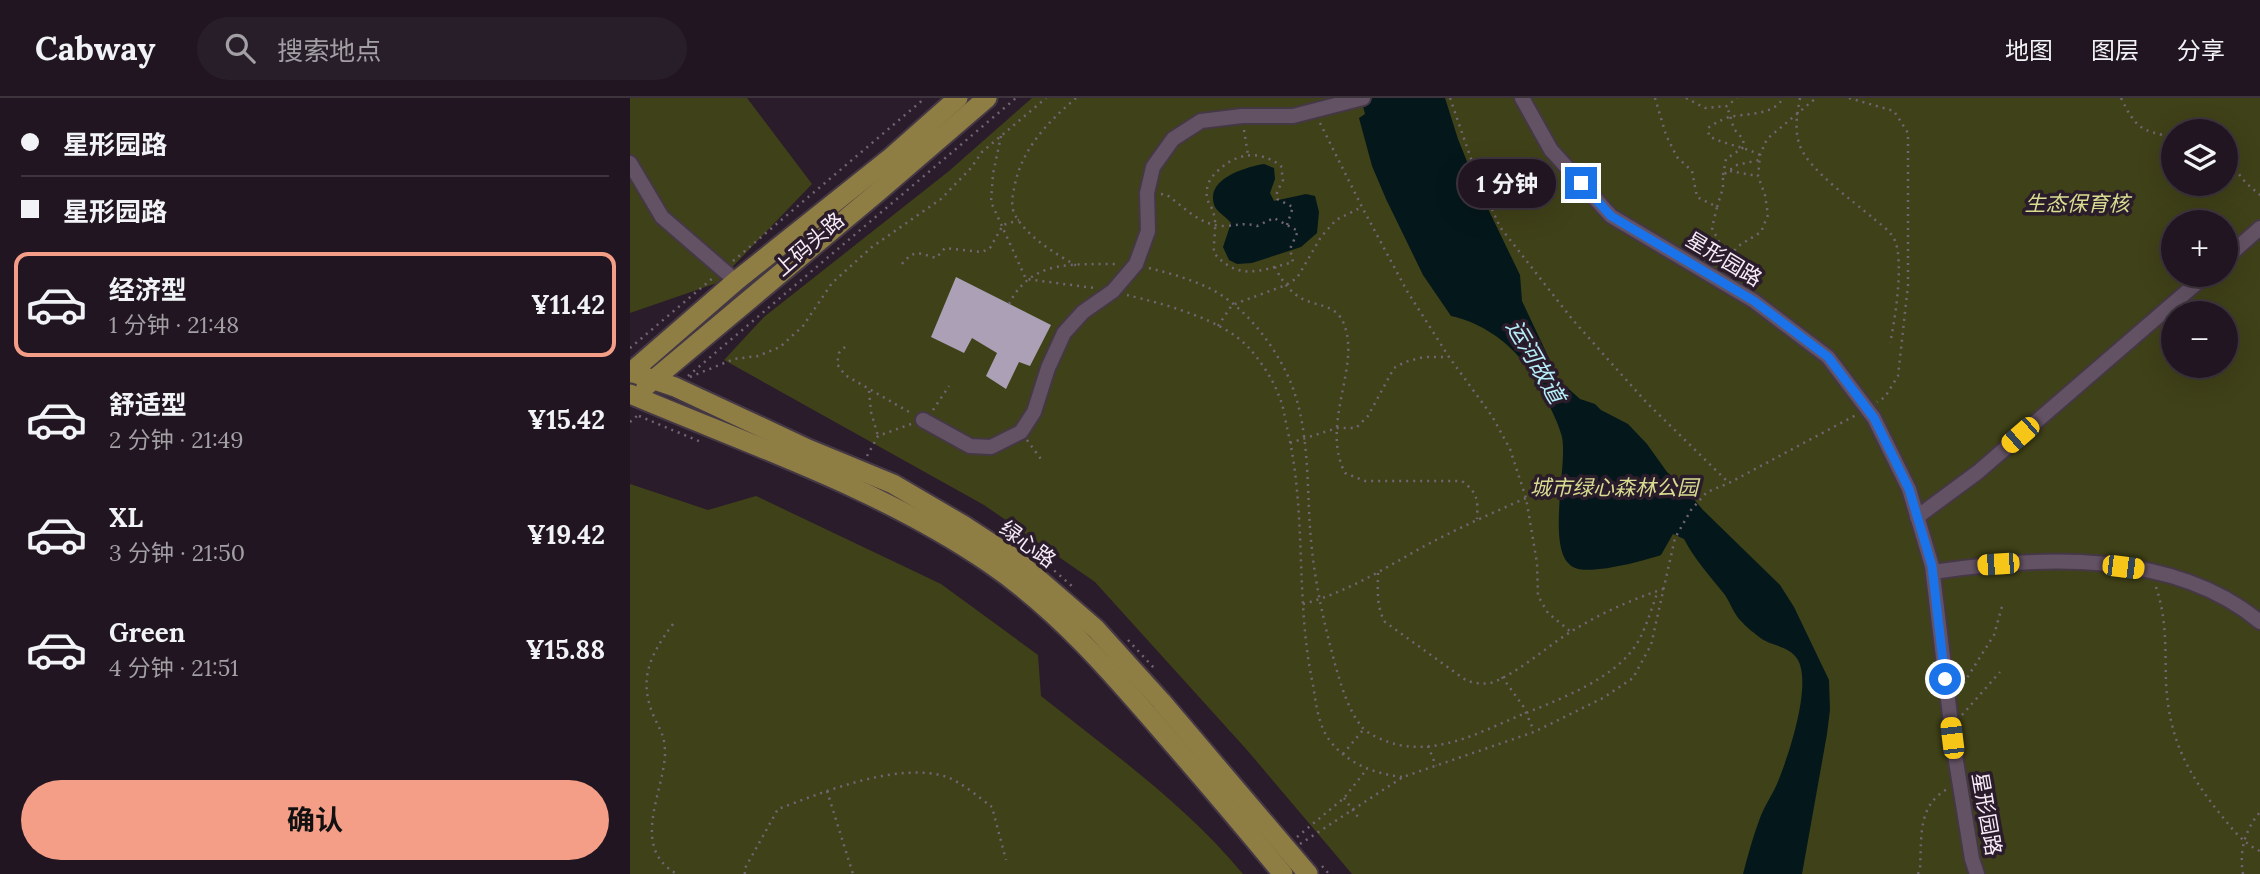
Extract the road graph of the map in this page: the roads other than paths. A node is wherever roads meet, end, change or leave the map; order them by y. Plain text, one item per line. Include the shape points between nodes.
1 (958, 98) edge
2 (987, 98) edge
3 (1361, 98) edge
4 (1522, 98) edge
5 (630, 163) edge
6 (2257, 237) edge
7 (2238, 250) edge
8 (729, 276) junction
9 (2192, 287) edge
10 (695, 318) junction
11 (708, 334) junction
12 (631, 373) edge
13 (653, 380) junction
14 (636, 403) edge
15 (923, 420) road end
16 (1917, 517) junction
17 (1933, 572) junction
18 (2260, 622) edge
19 (1283, 874) edge
20 (1308, 874) edge
21 (1977, 874) edge

1 - 8 main road, 上码头路 via 889,159
2 - 11 main road, 上码头路
3 - 15 street via 1293,116 1202,121 1173,139 1153,167 1147,193 1148,231 1136,264 1113,291 1083,312 1064,333 1034,412 1021,432 991,447 970,446
4 - 16 street, 星形园路 via 1550,150 1611,216 1754,301 1828,357 1874,418 1909,489
5 - 8 street via 663,216
6 - 7 street
8 - 10 main road, 上码头路
9 - 16 street via 1978,472
10 - 11 main road via 701,333
10 - 12 main road, 上码头路
11 - 13 main road, 上码头路
12 - 13 main road, 绿心路
13 - 14 main road, 上码头路
13 - 20 main road, 绿心路 via 893,484 1015,559 1096,629
14 - 19 main road, 绿心路 via 874,498 990,564 1036,600 1122,684
16 - 17 street, 星形园路
17 - 18 street via 2035,561 2150,570 2200,585
17 - 21 street, 星形园路 via 1952,738

